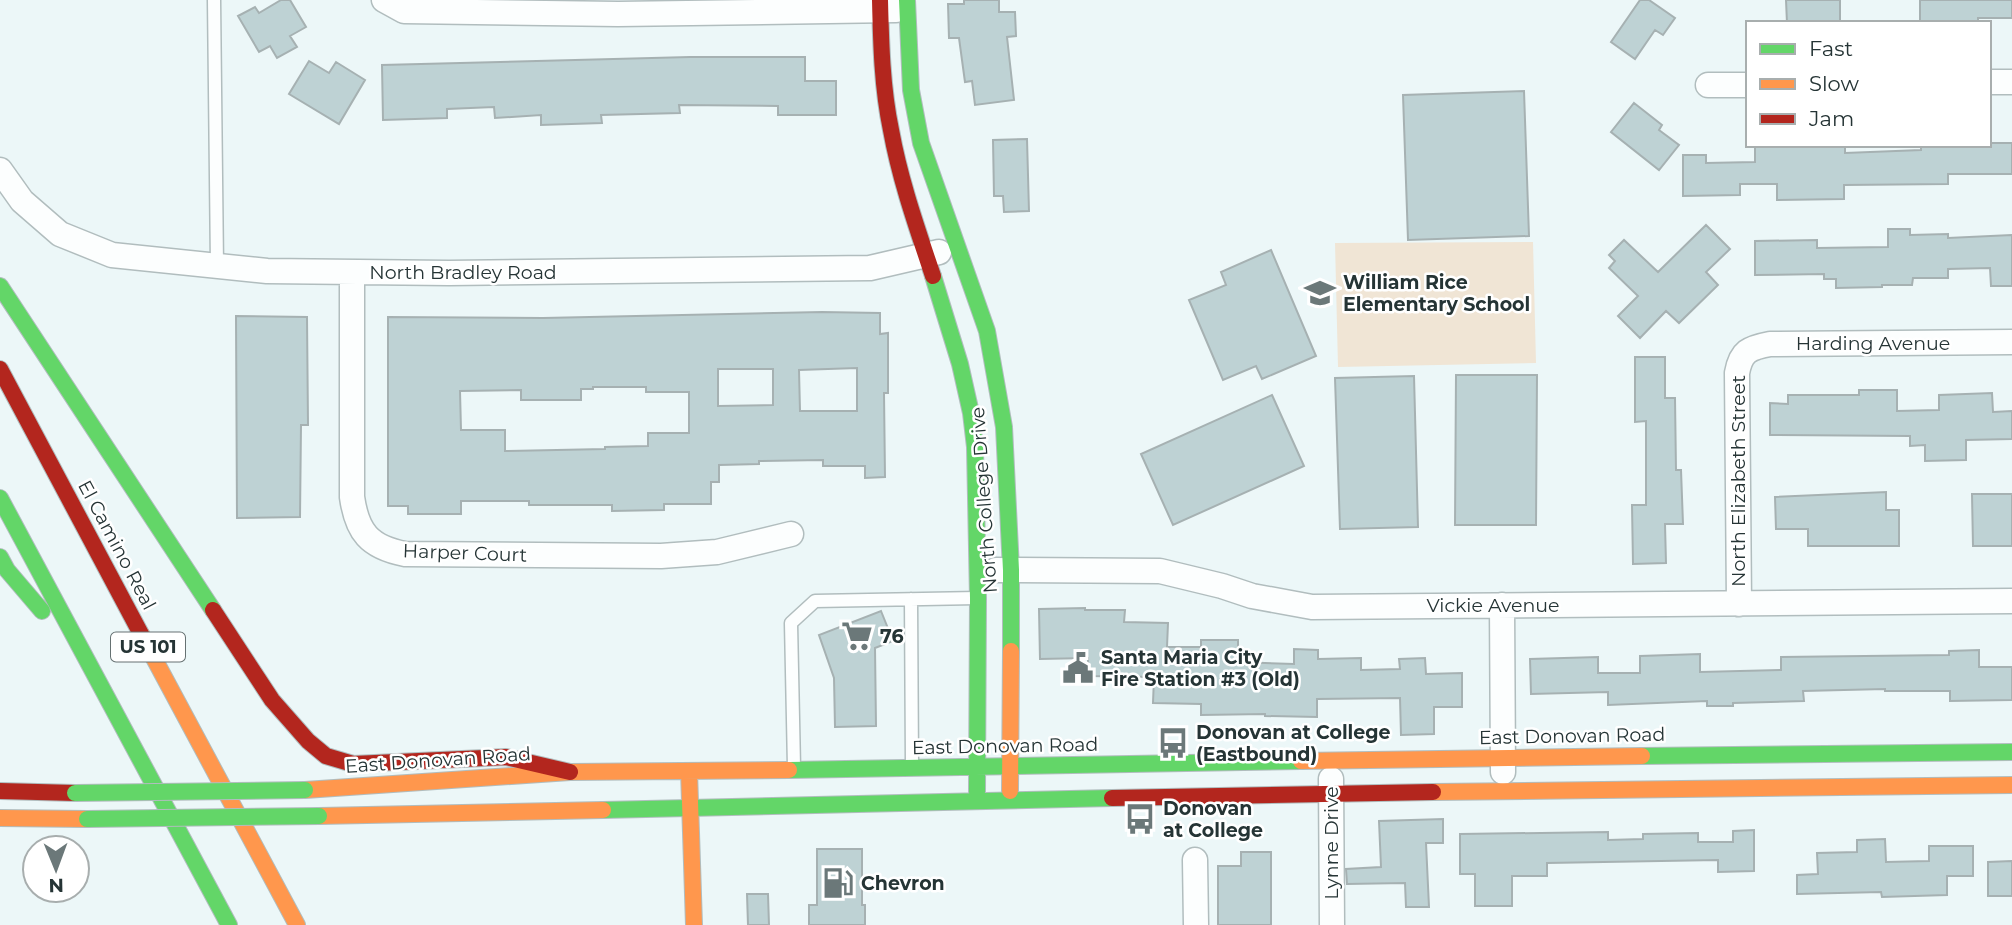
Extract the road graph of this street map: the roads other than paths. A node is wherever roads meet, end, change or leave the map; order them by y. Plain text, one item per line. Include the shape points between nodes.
1 (215, 0) edge
2 (384, 0) edge
3 (907, 5) edge
4 (880, 6) edge
5 (618, 7) edge
6 (1991, 82) edge
7 (2012, 82) edge
8 (1709, 85) dead end
9 (1746, 85) edge
10 (0, 170) edge
11 (956, 246) junction
12 (926, 257) junction
13 (217, 267) junction
14 (352, 272) junction
15 (0, 286) edge
16 (2012, 342) edge
17 (1740, 359) joint
18 (0, 369) edge
19 (0, 498) edge
20 (791, 534) dead end
21 (0, 557) edge
22 (978, 570) junction
23 (1012, 570) junction
24 (978, 598) junction
25 (911, 599) junction
26 (2012, 601) edge
27 (1739, 604) junction
28 (1502, 605) junction
29 (90, 668) junction
30 (2012, 752) edge
31 (1503, 757) junction
32 (1331, 762) junction
33 (977, 768) junction
34 (1010, 768) junction
35 (912, 769) junction
36 (794, 770) junction
37 (689, 771) junction
38 (570, 772) junction
39 (2012, 785) edge
40 (1503, 790) junction
41 (0, 791) edge
42 (1331, 793) junction
43 (1010, 801) junction
44 (977, 802) junction
45 (689, 809) junction
46 (0, 818) edge
47 (1195, 860) dead end
48 (229, 925) edge
49 (297, 925) edge
50 (694, 925) edge
51 (1196, 925) edge
52 (1332, 925) edge

1 - 13 lane
2 - 5 street via 404,11
3 - 4 street
3 - 11 main road, North College Drive via 911,90 921,144
4 - 5 street
4 - 12 main road, North College Drive via 884,95
6 - 7 street
8 - 9 street
10 - 13 street, North Bradley Road via 22,201 60,234 112,256
11 - 12 street, North Bradley Road
11 - 23 main road, North College Drive via 987,331 1004,427
12 - 14 street, North Bradley Road via 870,268
12 - 22 main road, North College Drive via 955,341 975,439
13 - 14 street, North Bradley Road
14 - 20 street, Harper Court via 352,497 355,519 368,538 388,550 405,554 661,556 717,552
15 - 38 main road via 265,688 326,757 353,764 506,757
16 - 17 street, Harding Avenue via 1770,344 1752,347
17 - 27 street, North Elizabeth Street
18 - 49 main road, El Camino Real / US 101
19 - 29 main road, US 101
21 - 29 main road
22 - 23 street, Vickie Avenue
22 - 24 main road, North College Drive
23 - 28 street, Vickie Avenue via 1160,571 1312,607
23 - 34 main road, North College Drive
24 - 25 lane
24 - 33 main road, North College Drive
25 - 35 lane
25 - 36 lane via 815,601 791,623
26 - 27 street, Vickie Avenue
27 - 28 street, Vickie Avenue
28 - 31 street
29 - 48 main road, US 101
30 - 31 main road, East Donovan Road
31 - 32 main road, East Donovan Road
31 - 40 street
32 - 34 main road, East Donovan Road
32 - 42 street, Lynne Drive
33 - 34 main road, East Donovan Road
33 - 35 main road, East Donovan Road
33 - 44 main road, North College Drive
34 - 43 main road, North College Drive
35 - 36 main road, East Donovan Road
36 - 37 main road, East Donovan Road
37 - 38 main road, East Donovan Road
37 - 45 main road
38 - 41 main road, East Donovan Road, bridge via 305,790
39 - 40 main road
40 - 42 main road
42 - 43 main road
42 - 52 street, Lynne Drive
43 - 44 main road
44 - 45 main road
45 - 46 main road, bridge
45 - 50 main road
47 - 51 street

